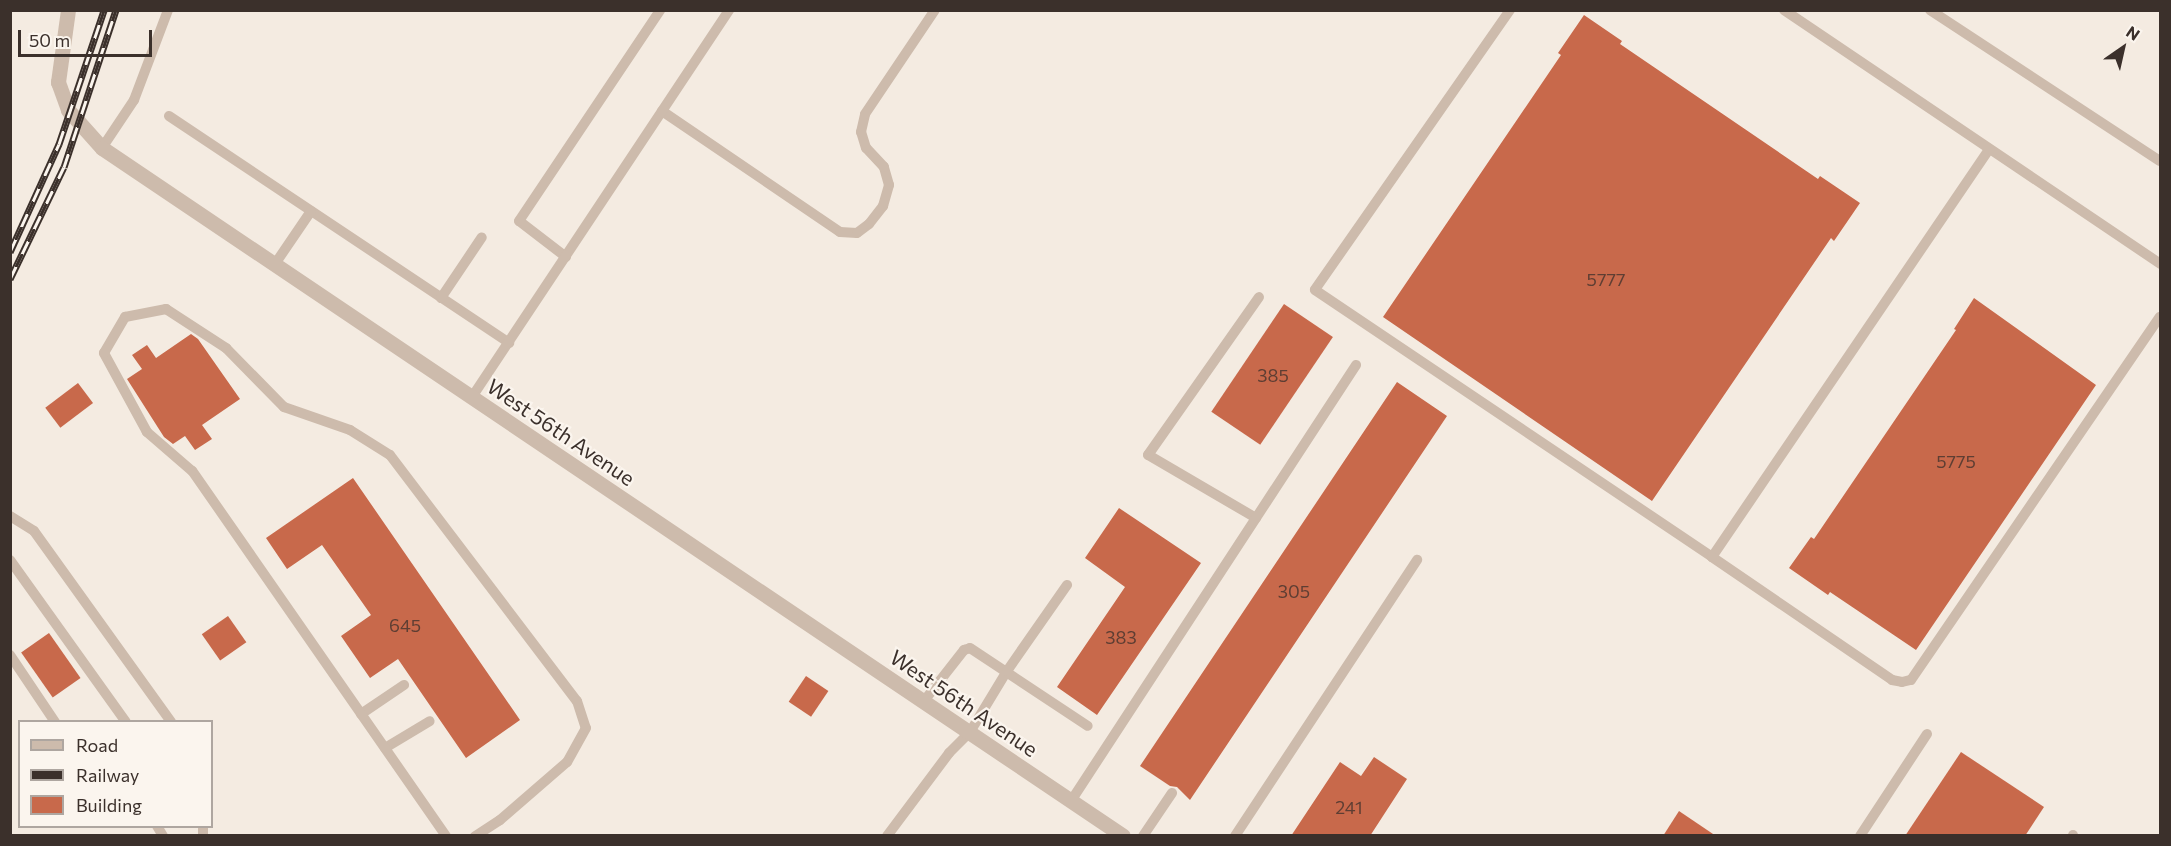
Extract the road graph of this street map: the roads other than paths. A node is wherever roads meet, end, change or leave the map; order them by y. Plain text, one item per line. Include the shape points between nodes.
1 (68, 10) edge
2 (168, 10) edge
3 (660, 10) edge
4 (729, 10) edge
5 (935, 10) edge
6 (1510, 10) edge
7 (1784, 10) edge
8 (1930, 10) edge
9 (662, 111) junction
10 (169, 116) dead end
11 (102, 148) junction
12 (1989, 149) junction
13 (2160, 161) edge
14 (311, 211) junction
15 (482, 237) dead end
16 (566, 257) junction
17 (275, 264) junction
18 (2160, 264) edge
19 (1258, 297) dead end
20 (441, 298) junction
21 (2160, 317) edge
22 (509, 343) junction
23 (1356, 365) dead end
24 (472, 397) junction
25 (10, 516) edge
26 (1256, 518) junction
27 (1712, 557) junction
28 (10, 560) edge
29 (1417, 560) dead end
30 (1067, 585) dead end
31 (10, 655) edge
32 (1007, 671) junction
33 (404, 685) dead end
34 (924, 701) junction
35 (361, 714) junction
36 (54, 720) edge
37 (125, 720) edge
38 (170, 720) edge
39 (430, 721) dead end
40 (1088, 726) dead end
41 (970, 732) junction
42 (1927, 734) dead end
43 (385, 748) junction
44 (1172, 793) dead end
45 (1071, 801) junction
46 (446, 836) edge
47 (475, 836) edge
48 (887, 836) edge
49 (1123, 836) edge
50 (1143, 836) edge
51 (1235, 836) edge
52 (1860, 836) edge

1 - 11 street, West 56th Avenue via 58,82 68,110
2 - 11 lane via 134,100
3 - 16 lane via 519,221
4 - 9 lane
5 - 9 lane via 865,114 861,132 866,148 884,166 889,185 883,206 857,233 840,232
6 - 27 lane via 1315,290
7 - 12 lane
8 - 13 lane
9 - 16 lane
10 - 14 lane
11 - 17 street, West 56th Avenue
12 - 18 lane
12 - 27 lane
14 - 17 lane
14 - 20 lane
15 - 20 lane
16 - 22 lane
17 - 24 street, West 56th Avenue
19 - 26 lane via 1148,455
20 - 22 lane
21 - 27 lane via 1911,680 1892,680
22 - 24 lane
23 - 26 lane
24 - 34 street, West 56th Avenue
25 - 38 lane via 34,531
26 - 45 lane
28 - 37 lane
29 - 51 lane
30 - 32 lane
31 - 36 lane
32 - 34 lane via 970,648
32 - 40 lane
32 - 41 lane
33 - 35 lane
34 - 41 street, West 56th Avenue
35 - 43 lane
35 - 47 lane via 192,471 147,432 104,353 125,317 166,309 226,348 284,407 350,430 390,455 577,701 586,728 567,762 500,820
39 - 43 lane
41 - 45 street, West 56th Avenue
41 - 48 lane via 949,753
42 - 52 lane
43 - 46 lane
44 - 50 lane
45 - 49 street, West 56th Avenue

